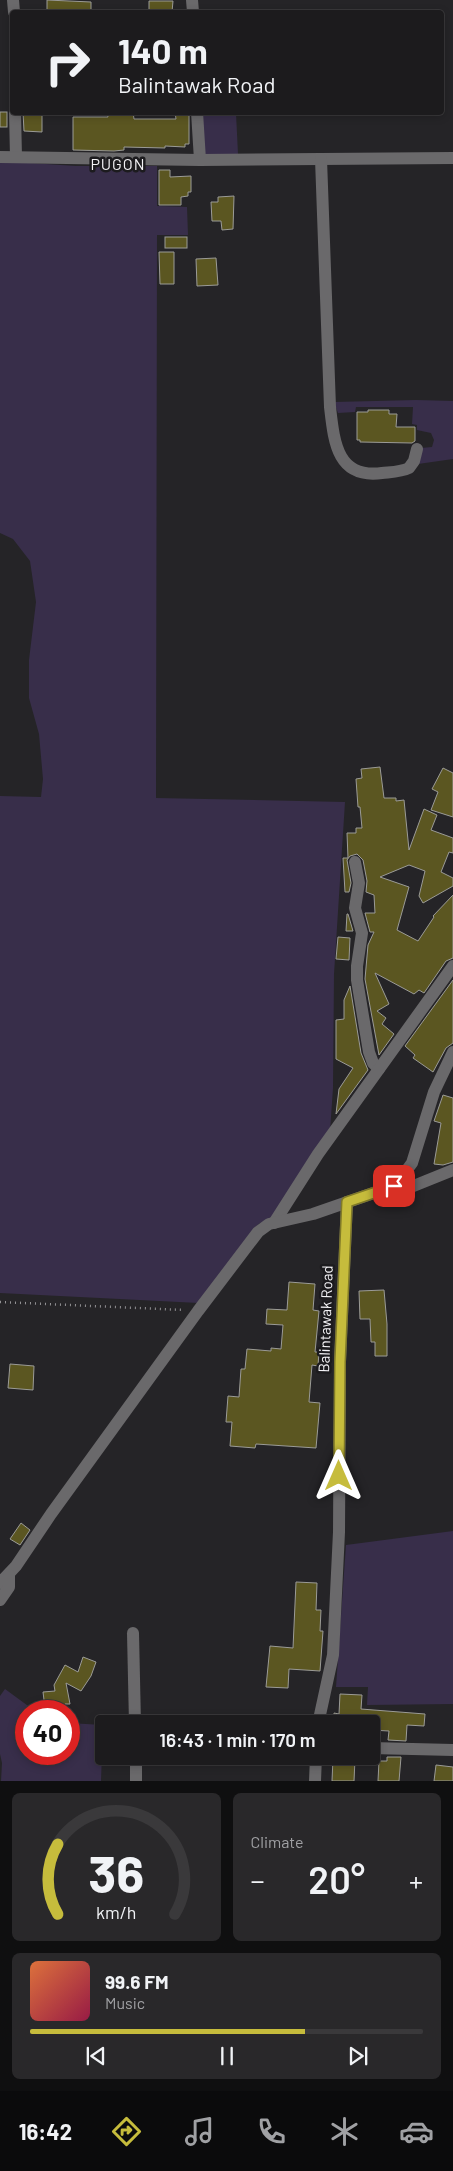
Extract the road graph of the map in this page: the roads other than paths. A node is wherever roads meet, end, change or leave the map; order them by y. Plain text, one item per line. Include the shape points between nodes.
1 (16, 115) edge
2 (198, 115) edge
3 (0, 157) edge
4 (16, 157) junction
5 (453, 158) edge
6 (321, 159) junction
7 (200, 160) junction
8 (416, 449) dead end
9 (355, 862) dead end
10 (453, 966) edge
11 (453, 1052) edge
12 (379, 1069) junction
13 (453, 1170) edge
14 (391, 1187) junction
15 (347, 1202) junction
16 (274, 1223) junction
17 (5, 1579) edge
18 (0, 1600) edge
19 (133, 1633) dead end
20 (135, 1715) edge
21 (320, 1715) edge
22 (380, 1748) edge
23 (453, 1750) edge
24 (136, 1765) edge
25 (316, 1765) edge
26 (136, 1781) edge
27 (315, 1781) edge

1 - 4 street
2 - 7 street
3 - 4 street
4 - 7 street
5 - 6 street
6 - 7 street
6 - 8 street via 330,407 336,444 351,468 371,474 406,469 414,461
9 - 12 street via 359,883 355,908 362,933 357,980 369,1052
10 - 12 street
11 - 14 street via 434,1092 412,1163
12 - 16 street via 318,1154
13 - 14 street via 411,1187
14 - 15 street
15 - 16 street
15 - 21 street, Balintawak Road via 333,1654
16 - 17 street via 258,1232 198,1310
17 - 18 street via 9,1587
19 - 20 street
22 - 23 street
24 - 26 street
25 - 27 street

